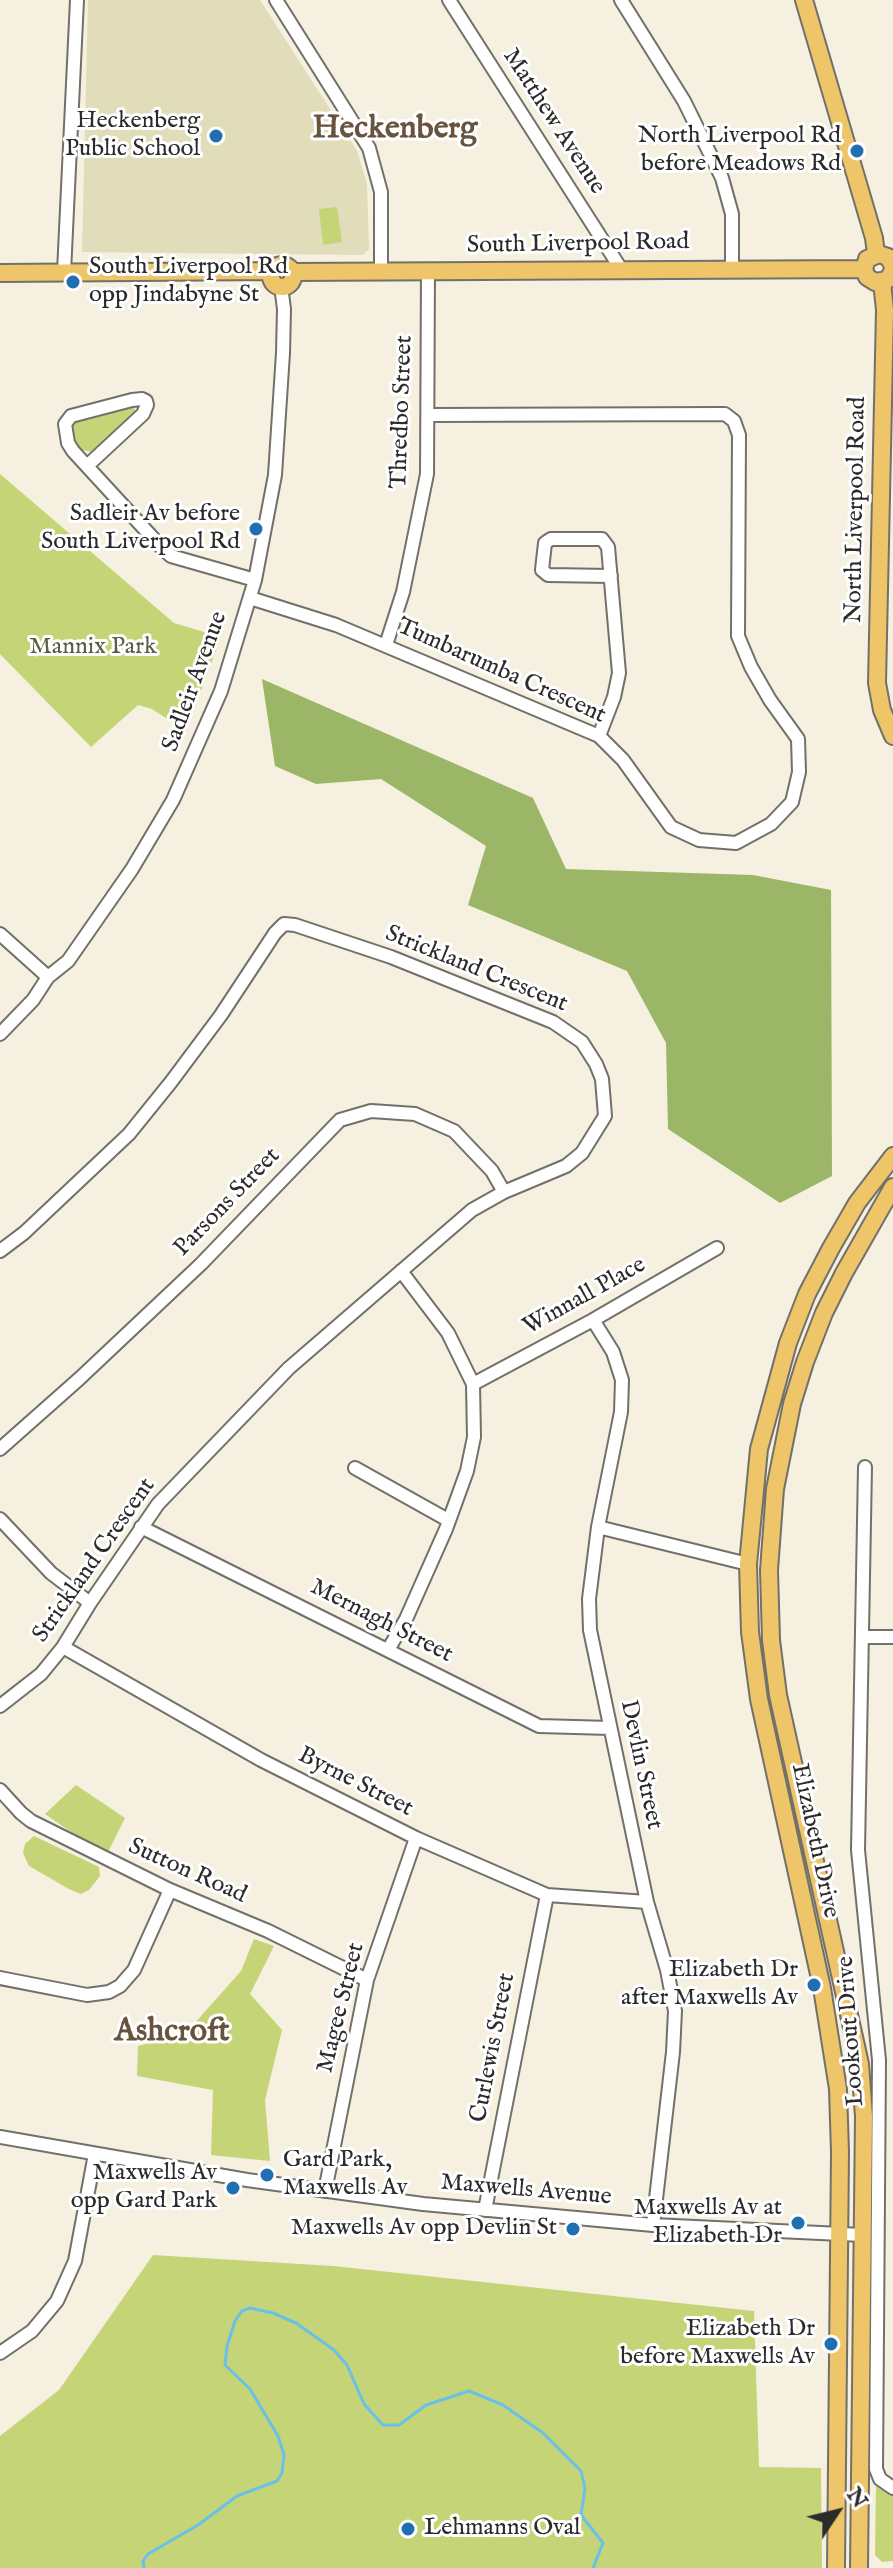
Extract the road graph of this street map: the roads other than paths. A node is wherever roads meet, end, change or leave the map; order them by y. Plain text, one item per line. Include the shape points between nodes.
1 (77, 0) edge
2 (276, 0) edge
3 (449, 0) edge
4 (621, 0) edge
5 (804, 0) edge
6 (876, 254) junction
7 (732, 268) junction
8 (621, 269) junction
9 (864, 269) junction
10 (381, 271) junction
11 (428, 271) junction
12 (64, 272) junction
13 (0, 273) edge
14 (889, 273) edge
15 (276, 279) junction
16 (429, 415) junction
17 (87, 466) junction
18 (611, 576) junction
19 (255, 580) junction
20 (250, 598) junction
21 (386, 645) junction
22 (599, 736) junction
23 (893, 736) edge
24 (0, 934) edge
25 (48, 977) junction
26 (0, 1034) edge
27 (893, 1156) edge
28 (893, 1187) edge
29 (504, 1192) junction
30 (717, 1248) dead end
31 (0, 1251) edge
32 (401, 1271) junction
33 (593, 1320) junction
34 (473, 1384) junction
35 (0, 1449) edge
36 (865, 1467) dead end
37 (355, 1468) dead end
38 (0, 1519) edge
39 (448, 1520) junction
40 (141, 1527) junction
41 (598, 1527) junction
42 (748, 1564) junction
43 (90, 1603) junction
44 (862, 1637) junction
45 (893, 1637) edge
46 (63, 1647) junction
47 (388, 1650) junction
48 (0, 1706) edge
49 (610, 1728) junction
50 (0, 1790) edge
51 (416, 1838) junction
52 (170, 1890) junction
53 (547, 1895) junction
54 (647, 1902) junction
55 (0, 1978) edge
56 (367, 1980) junction
57 (0, 2137) edge
58 (95, 2154) junction
59 (325, 2191) junction
60 (485, 2210) junction
61 (653, 2225) junction
62 (839, 2235) junction
63 (862, 2235) junction
64 (0, 2353) edge
65 (893, 2488) edge
66 (836, 2568) edge
67 (859, 2568) edge

1 - 12 street
2 - 10 street via 369,148 381,192
3 - 8 street, Matthew Avenue
4 - 7 street via 684,101 722,178 732,214
5 - 6 main road
6 - 9 main road
6 - 14 main road via 888,257
7 - 8 main road, South Liverpool Road
7 - 9 main road, South Liverpool Road
8 - 11 main road, South Liverpool Road
9 - 14 main road via 871,280
10 - 11 main road, South Liverpool Road
10 - 15 main road, South Liverpool Road via 292,272 281,265
11 - 16 street, Thredbo Street
12 - 13 main road
12 - 15 main road
14 - 23 main road, North Liverpool Road via 877,683
15 - 19 street, Sadleir Avenue via 283,353 279,439
16 - 21 street, Thredbo Street via 427,474 403,592
16 - 22 street, Tumbarumba Crescent via 725,414 734,421 739,435 738,636 770,700 798,739 799,772 792,802 771,824 736,843 699,840 671,827
17 - 17 street via 68,443 66,420 77,413 146,401 143,414
17 - 19 street via 171,556
18 - 18 street via 602,539 545,543 542,570 548,575
18 - 22 street via 619,673
19 - 20 street, Sadleir Avenue
20 - 21 street, Tumbarumba Crescent
20 - 25 street, Sadleir Avenue via 221,691 173,800 83,940
21 - 22 street, Tumbarumba Crescent
24 - 25 street
25 - 26 street, Sadleir Avenue
27 - 42 main road, Elizabeth Drive via 831,1248 788,1343 759,1449
28 - 63 main road, Elizabeth Drive via 844,1273 805,1362 775,1489 769,1570 778,1695 860,2064
29 - 31 street, Strickland Crescent via 566,1166 601,1125 602,1079 582,1042 553,1022 391,957 284,924 129,1134
29 - 32 street, Strickland Crescent via 472,1210
29 - 35 street, Parsons Street via 492,1171 454,1131 415,1114 371,1111 340,1120 201,1264
30 - 33 street, Winnall Place
32 - 34 street via 448,1333
32 - 40 street, Strickland Crescent via 289,1368
33 - 34 street, Winnall Place
33 - 41 street, Devlin Street via 613,1352 622,1380 621,1412
34 - 39 street via 474,1437
36 - 44 street, Lookout Drive
37 - 39 street
38 - 43 street via 51,1573
39 - 47 street
40 - 43 street, Strickland Crescent
40 - 47 street, Mernagh Street
41 - 42 street
41 - 49 street, Devlin Street via 590,1630
42 - 62 main road, Elizabeth Drive via 759,1699 835,2057
43 - 46 street, Strickland Crescent
44 - 45 street
44 - 65 street, Lookout Drive via 858,1850 879,2060 876,2469
46 - 48 street, Strickland Crescent via 41,1674
46 - 51 street, Byrne Street via 261,1760
47 - 49 street, Mernagh Street via 539,1726
49 - 54 street, Devlin Street
50 - 52 street, Sutton Road via 31,1821
51 - 53 street, Byrne Street
51 - 56 street, Magee Street
52 - 55 street via 134,1970 109,1992 87,1995
52 - 56 street, Sutton Road
53 - 54 street, Byrne Street
53 - 60 street, Curlewis Street
54 - 61 street, Devlin Street via 675,2011
56 - 59 street, Magee Street
57 - 58 street, Maxwells Avenue
58 - 59 street, Maxwells Avenue
58 - 64 street via 75,2261 57,2301 32,2331
59 - 60 street, Maxwells Avenue
60 - 61 street, Maxwells Avenue
61 - 62 street, Maxwells Avenue
62 - 63 street, Maxwells Avenue
62 - 66 main road, Elizabeth Drive
63 - 67 main road, Elizabeth Drive

